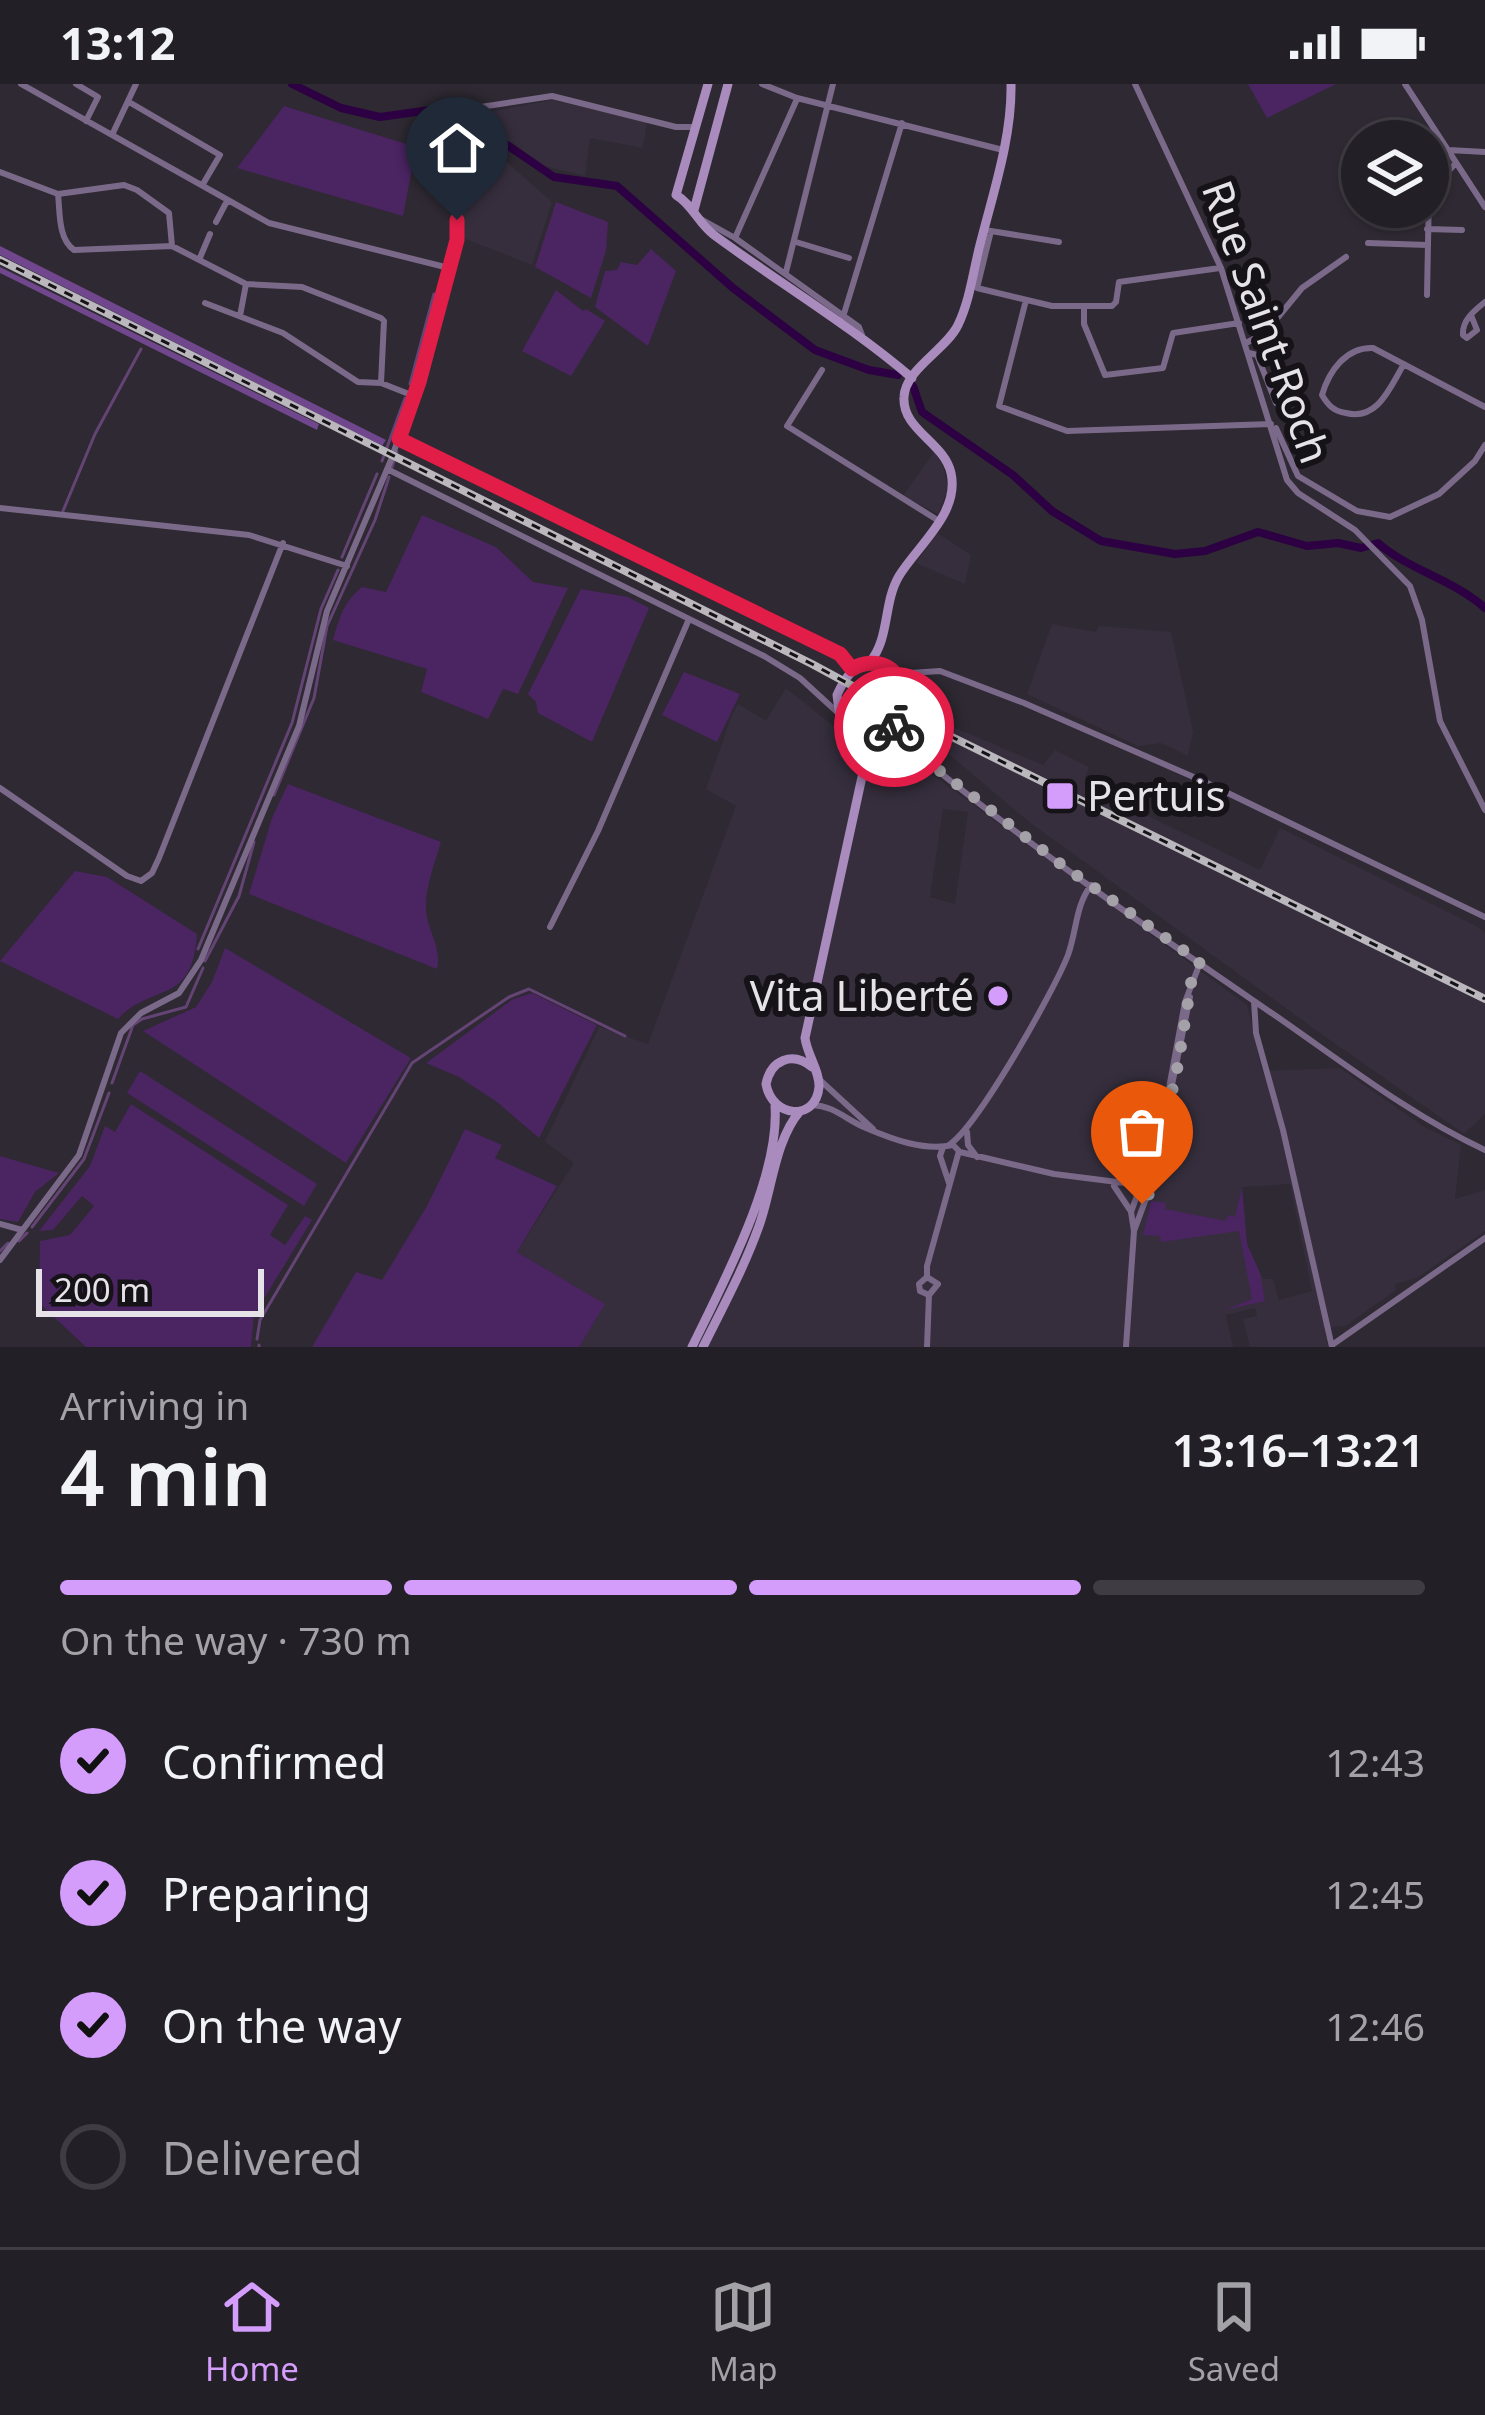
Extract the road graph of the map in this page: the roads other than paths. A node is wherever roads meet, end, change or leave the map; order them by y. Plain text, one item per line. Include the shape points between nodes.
1 (21, 84) edge
2 (76, 84) edge
3 (136, 84) edge
4 (708, 84) edge
5 (728, 84) edge
6 (833, 84) edge
7 (1011, 84) edge
8 (1136, 84) edge
9 (1405, 84) edge
10 (768, 85) edge
11 (797, 98) junction
12 (129, 102) junction
13 (827, 106) junction
14 (86, 121) junction
15 (902, 123) junction
16 (695, 127) junction
17 (112, 135) junction
18 (1003, 150) junction
19 (1450, 150) junction
20 (1485, 152) edge
21 (1455, 164) junction
22 (1449, 170) edge
23 (0, 172) edge
24 (202, 186) junction
25 (58, 194) junction
26 (690, 198) junction
27 (227, 202) junction
28 (1485, 206) edge
29 (695, 217) junction
30 (216, 222) dead end
31 (1427, 229) joint
32 (987, 230) junction
33 (1462, 230) dead end
34 (211, 234) dead end
35 (735, 238) junction
36 (796, 242) junction
37 (1059, 242) dead end
38 (1368, 243) dead end
39 (1427, 245) junction
40 (172, 246) junction
41 (1346, 257) dead end
42 (848, 258) dead end
43 (199, 260) junction
44 (449, 268) junction
45 (1221, 268) junction
46 (786, 274) junction
47 (246, 284) junction
48 (1427, 295) dead end
49 (1026, 300) junction
50 (1485, 302) edge
51 (205, 303) dead end
52 (1084, 305) junction
53 (1471, 315) dead end
54 (240, 317) junction
55 (843, 317) junction
56 (1240, 322) junction
57 (864, 338) junction
58 (1246, 343) junction
59 (1249, 353) junction
60 (1404, 364) junction
61 (822, 370) dead end
62 (912, 378) junction
63 (382, 383) junction
64 (415, 396) junction
65 (1485, 407) edge
66 (1289, 414) dead end
67 (1271, 424) junction
68 (399, 439) junction
69 (1485, 445) edge
70 (391, 460) junction
71 (0, 508) edge
72 (939, 521) junction
73 (283, 543) junction
74 (347, 566) junction
75 (689, 619) junction
76 (881, 645) junction
77 (870, 662) junction
78 (852, 669) junction
79 (893, 671) junction
80 (917, 674) junction
81 (901, 693) junction
82 (836, 695) junction
83 (820, 698) junction
84 (837, 712) junction
85 (885, 728) junction
86 (855, 733) junction
87 (868, 754) junction
88 (0, 788) edge
89 (1485, 810) edge
90 (1091, 885) junction
91 (1485, 917) edge
92 (550, 927) dead end
93 (1200, 962) junction
94 (1254, 1001) junction
95 (806, 1038) junction
96 (788, 1059) junction
97 (812, 1067) junction
98 (818, 1078) junction
99 (775, 1106) junction
100 (805, 1108) junction
101 (967, 1128) junction
102 (875, 1131) junction
103 (1485, 1150) edge
104 (944, 1153) junction
105 (959, 1156) junction
106 (974, 1157) junction
107 (1153, 1170) junction
108 (1111, 1184) junction
109 (949, 1185) junction
110 (1141, 1185) junction
111 (1147, 1201) junction
112 (1132, 1207) junction
113 (0, 1224) edge
114 (22, 1230) junction
115 (1134, 1231) junction
116 (1485, 1238) edge
117 (0, 1260) edge
118 (692, 1347) edge
119 (703, 1347) edge
120 (927, 1347) edge
121 (1126, 1347) edge
122 (1330, 1347) edge

1 - 14 street
2 - 14 street via 98,97
3 - 12 street
4 - 16 main road
5 - 26 main road
6 - 13 street
7 - 18 main road
8 - 45 street, Rue Saint-Roch
9 - 19 street
10 - 11 street
11 - 13 street
11 - 35 street
12 - 17 street
12 - 24 street via 220,155
13 - 15 street
13 - 36 street
14 - 17 street
15 - 18 street
15 - 55 street
16 - 26 main road via 675,190
16 - 44 street via 551,96 468,109 452,128 457,220
17 - 24 street
18 - 32 main road
19 - 20 street
19 - 21 street
21 - 22 street
21 - 28 street
23 - 25 street
24 - 27 street
25 - 40 street via 137,190 169,213
25 - 40 street via 74,250
26 - 29 main road
27 - 30 street
27 - 44 street via 292,231
29 - 35 street
29 - 57 main road
31 - 33 street
31 - 39 street
32 - 37 street
32 - 49 street via 977,288
32 - 62 main road via 957,327
34 - 43 street
35 - 46 street
36 - 42 street
36 - 46 street
38 - 39 street
39 - 48 street
40 - 43 street
41 - 58 street
43 - 47 street
44 - 64 street
45 - 52 street via 1119,282 1114,304
45 - 56 street, Rue Saint-Roch
46 - 55 street
47 - 54 street
47 - 63 street via 302,287 381,318
49 - 52 street
49 - 67 street via 999,406 1067,431
50 - 53 street
51 - 54 street
52 - 56 street via 1105,375 1163,368 1172,332
54 - 63 street via 283,333 358,382
55 - 57 street
56 - 58 street, Rue Saint-Roch
57 - 62 main road
58 - 59 street, Rue Saint-Roch
59 - 66 street
59 - 67 street, Rue Saint-Roch
60 - 60 street via 1373,348 1354,351 1333,370 1324,400 1350,415 1369,413
60 - 65 street
61 - 72 street via 787,426
62 - 72 main road via 905,410 951,475
63 - 64 street
64 - 68 street
67 - 69 street via 1298,476 1357,511 1390,517 1439,494
67 - 89 street, Rue Saint-Roch via 1291,487 1347,523 1414,595 1440,721
68 - 70 street
68 - 78 street via 840,654
70 - 74 street
70 - 75 street
71 - 73 street
72 - 76 main road via 895,584
73 - 74 street
73 - 88 street via 146,878 133,880
74 - 114 street via 299,726 201,960 179,993 121,1033 79,1155
75 - 83 street via 782,666
75 - 92 street
76 - 77 main road
76 - 79 main road
77 - 78 main road
77 - 79 main road
78 - 82 main road
79 - 80 street
79 - 81 main road
80 - 81 street
80 - 91 street via 951,674 1175,767
81 - 85 main road
82 - 83 street
82 - 84 main road
83 - 84 street
84 - 86 main road
85 - 86 main road
85 - 87 main road
85 - 90 street
86 - 87 main road
87 - 95 main road
90 - 93 street
90 - 101 street via 1063,965
93 - 94 street
93 - 107 street
94 - 103 street
94 - 122 street
95 - 96 main road
95 - 97 main road
96 - 97 main road
96 - 99 main road via 766,1078
97 - 98 main road
98 - 100 main road
98 - 102 street
99 - 100 main road
99 - 118 main road via 751,1215
100 - 102 street via 837,1110
100 - 119 main road via 786,1132 744,1266
101 - 104 street
101 - 105 street
101 - 106 street
102 - 104 street
104 - 105 street
104 - 105 street
104 - 109 street
105 - 106 street
105 - 109 street
106 - 108 street
107 - 110 street
107 - 111 street
108 - 110 street
108 - 112 street
109 - 120 street via 927,1276 938,1284 929,1295
110 - 111 street
110 - 112 street
111 - 112 street
111 - 115 street
112 - 115 street
113 - 114 street
114 - 117 street
115 - 121 street
116 - 122 street

